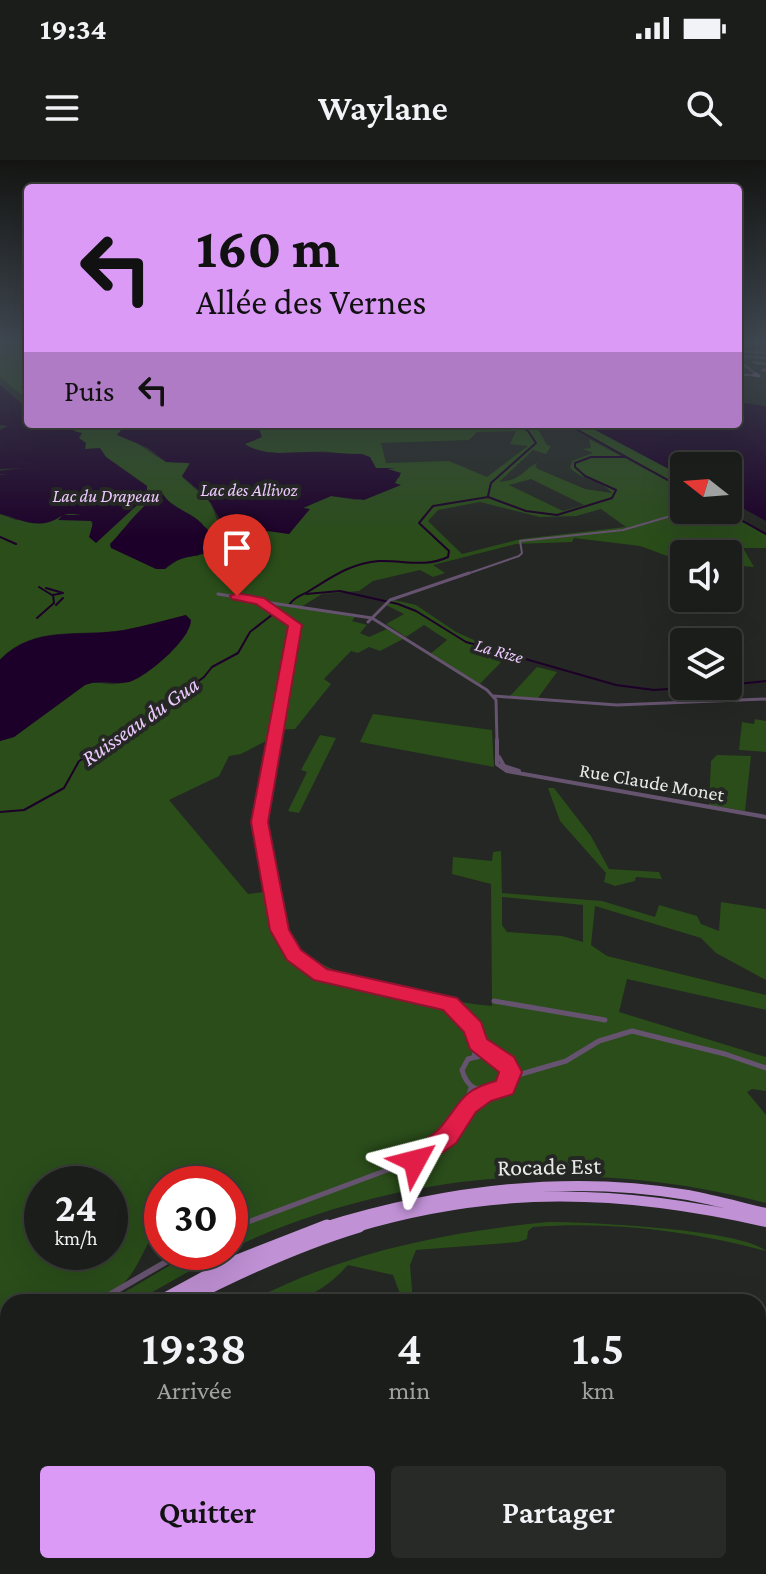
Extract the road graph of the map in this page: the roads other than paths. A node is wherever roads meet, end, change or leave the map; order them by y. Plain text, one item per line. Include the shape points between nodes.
1 (670, 516) edge
2 (218, 594) dead end
3 (260, 601) junction
4 (370, 620) junction
5 (494, 696) junction
6 (766, 699) edge
7 (766, 817) edge
8 (494, 1001) dead end
9 (605, 1020) dead end
10 (478, 1043) junction
11 (489, 1054) junction
12 (474, 1056) junction
13 (509, 1068) junction
14 (766, 1068) edge
15 (527, 1073) junction
16 (511, 1077) junction
17 (471, 1088) junction
18 (484, 1093) junction
19 (468, 1105) junction
20 (766, 1213) edge
21 (248, 1222) edge
22 (766, 1222) edge
23 (152, 1270) edge
24 (111, 1294) edge
25 (175, 1294) edge
26 (195, 1294) edge

1 - 4 street via 623,530 520,541 522,555 388,601
2 - 3 street
3 - 4 street
3 - 10 street via 295,625 260,822 279,930 294,955 321,975 449,1004 474,1028
4 - 5 street
5 - 6 street via 617,705
5 - 7 street, Rue Claude Monet via 496,759 513,773
8 - 9 street
10 - 11 street
10 - 12 street
11 - 12 street
11 - 13 street
12 - 17 street via 462,1070
13 - 15 street
13 - 16 street
14 - 15 street via 632,1031
15 - 16 street
16 - 18 street via 499,1091
17 - 18 street
17 - 19 street
18 - 19 street
19 - 21 street via 448,1136 400,1170
20 - 25 highway, Rocade Est via 620,1188 461,1192 322,1225
22 - 26 highway, Rocade Est via 695,1206 605,1196 464,1201 309,1240
23 - 24 street

